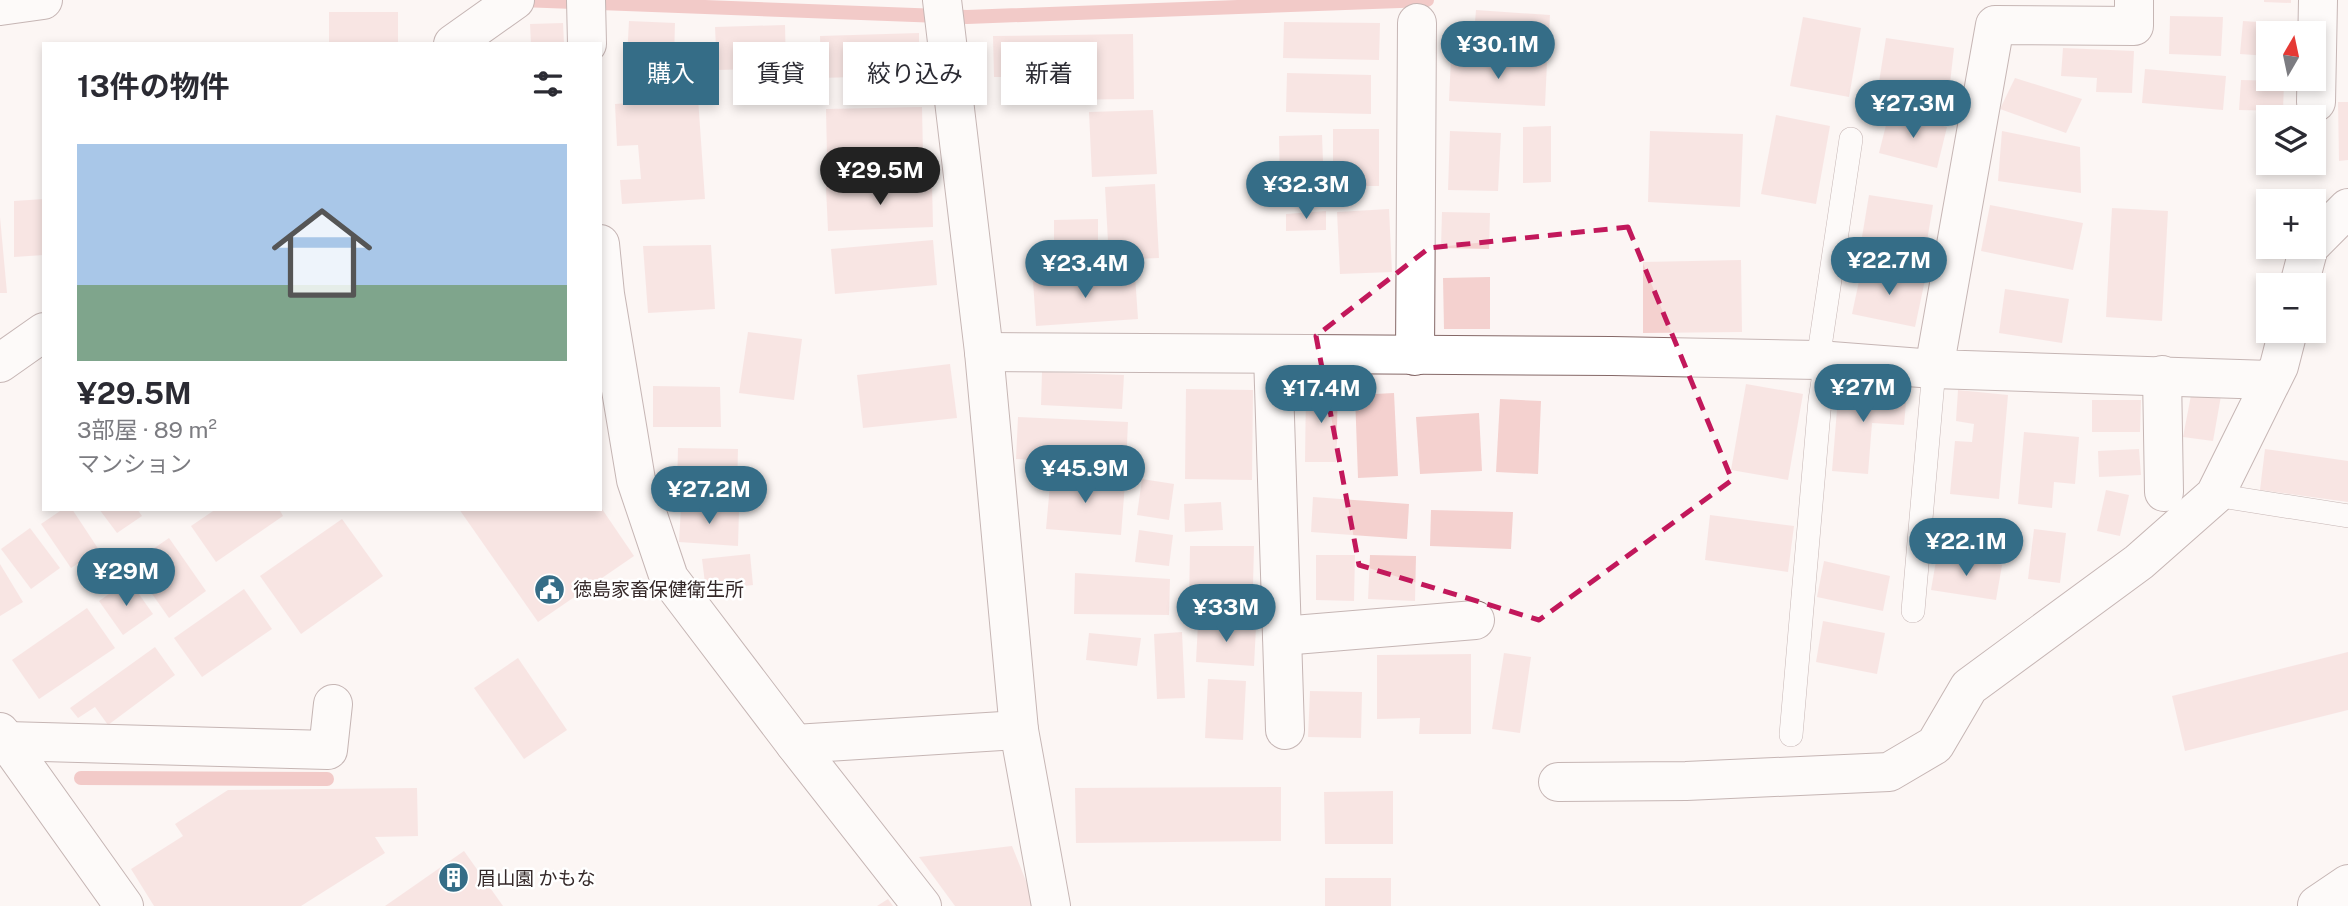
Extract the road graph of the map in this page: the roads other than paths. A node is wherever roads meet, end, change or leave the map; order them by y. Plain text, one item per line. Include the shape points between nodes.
1 (43, 0) edge
2 (2134, 0) edge
3 (0, 6) edge
4 (507, 6) edge
5 (2328, 6) edge
6 (943, 13) edge
7 (1417, 23) dead end
8 (456, 42) edge
9 (2316, 102) dead end
10 (1851, 139) dead end
11 (2348, 208) edge
12 (2326, 230) edge
13 (602, 257) edge
14 (42, 333) edge
15 (2285, 343) edge
16 (984, 352) junction
17 (1273, 355) junction
18 (1415, 356) junction
19 (1822, 361) junction
20 (0, 363) edge
21 (1934, 369) junction
22 (2162, 375) junction
23 (2270, 380) junction
24 (2164, 492) dead end
25 (2215, 495) junction
26 (2348, 516) edge
27 (1913, 611) dead end
28 (1475, 620) dead end
29 (1282, 636) junction
30 (333, 704) dead end
31 (1019, 730) junction
32 (1285, 730) dead end
33 (1791, 735) dead end
34 (795, 744) junction
35 (6, 747) edge
36 (1558, 782) dead end
37 (2348, 884) edge
38 (2317, 905) edge
39 (124, 906) edge
40 (922, 906) edge
41 (1051, 906) edge

1 - 3 street
2 - 21 street via 2134,26 1995,25
4 - 8 street
5 - 9 street
6 - 16 street
7 - 18 street
10 - 19 lane
11 - 12 street
13 - 34 street via 636,480 669,578
14 - 20 street
15 - 23 street
16 - 17 street
16 - 31 street
17 - 18 street
17 - 29 street
18 - 19 street
19 - 21 street
19 - 33 lane
21 - 22 street
21 - 27 lane
22 - 23 street
22 - 24 street
23 - 25 street
25 - 26 lane
25 - 36 street via 2139,562 1969,687 1936,745 1889,772
28 - 29 street
29 - 32 street
30 - 35 street via 328,750
31 - 34 street
31 - 41 street
34 - 40 street
35 - 39 street
37 - 38 street

